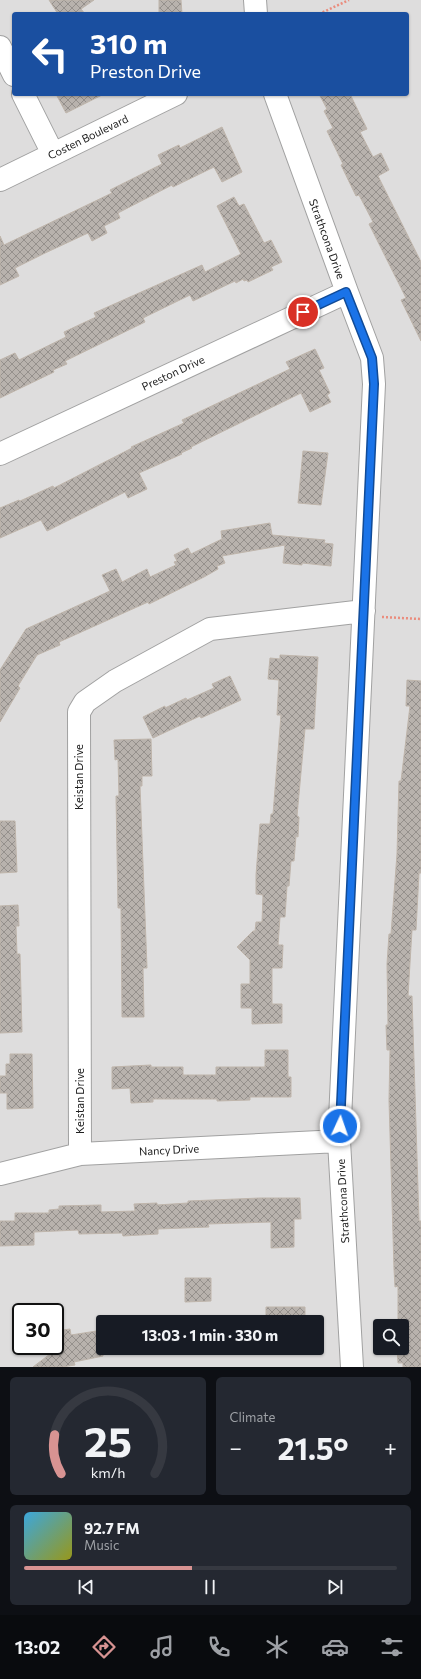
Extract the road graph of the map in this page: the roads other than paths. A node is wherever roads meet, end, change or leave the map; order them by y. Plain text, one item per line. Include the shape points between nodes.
1 (255, 0) edge
2 (256, 12) edge
3 (0, 47) edge
4 (12, 71) edge
5 (24, 96) edge
6 (172, 96) edge
7 (276, 96) edge
8 (53, 154) junction
9 (0, 180) edge
10 (346, 292) junction
11 (0, 454) edge
12 (364, 611) junction
13 (340, 1141) junction
14 (80, 1154) junction
15 (0, 1174) edge
16 (352, 1367) edge

1 - 2 street
3 - 4 street
5 - 8 street
6 - 8 street, Costen Boulevard
7 - 10 street, Strathcona Drive
8 - 9 street, Costen Boulevard
10 - 11 street, Preston Drive
10 - 12 street, Strathcona Drive via 372,358 374,384
12 - 13 street, Strathcona Drive
12 - 14 street, Keistan Drive via 210,629 115,681 85,702 79,712
13 - 14 street, Nancy Drive
13 - 16 street, Strathcona Drive
14 - 15 street, Nancy Drive

